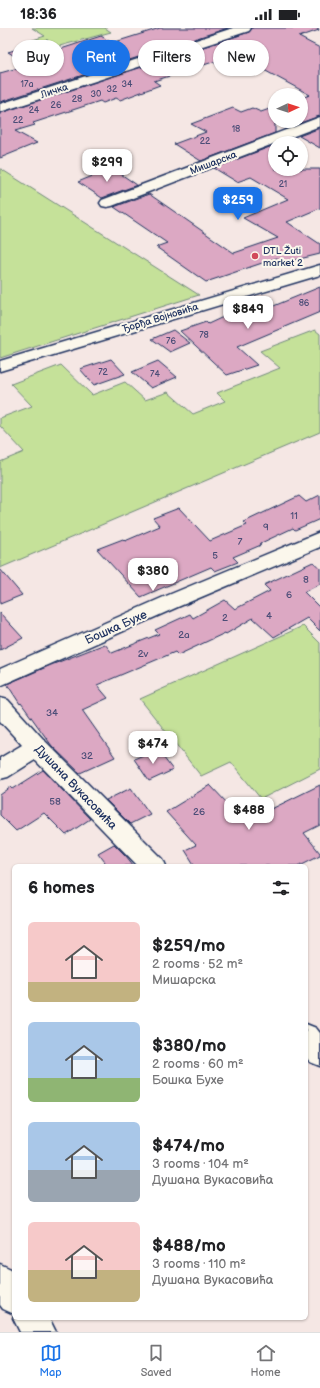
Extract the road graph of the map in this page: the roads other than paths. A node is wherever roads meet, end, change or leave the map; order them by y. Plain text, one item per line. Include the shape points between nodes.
1 (245, 28) edge
2 (0, 108) edge
3 (320, 121) edge
4 (107, 203) dead end
5 (320, 270) edge
6 (0, 366) edge
7 (318, 543) edge
8 (0, 678) edge
9 (0, 706) edge
10 (37, 747) junction
11 (0, 770) edge
12 (152, 864) edge
13 (308, 1039) edge
14 (320, 1053) edge
15 (0, 1280) edge
16 (12, 1295) edge
17 (31, 1320) edge
18 (40, 1332) edge

1 - 2 street, Личка
3 - 4 street, Мишарска
5 - 6 street, Ђорђа Војновића
7 - 8 street, Бошка Бухе via 173,601
9 - 10 street, Душана Вукасовића
10 - 11 street
10 - 12 street, Душана Вукасовића
13 - 14 street
15 - 16 street
17 - 18 street

